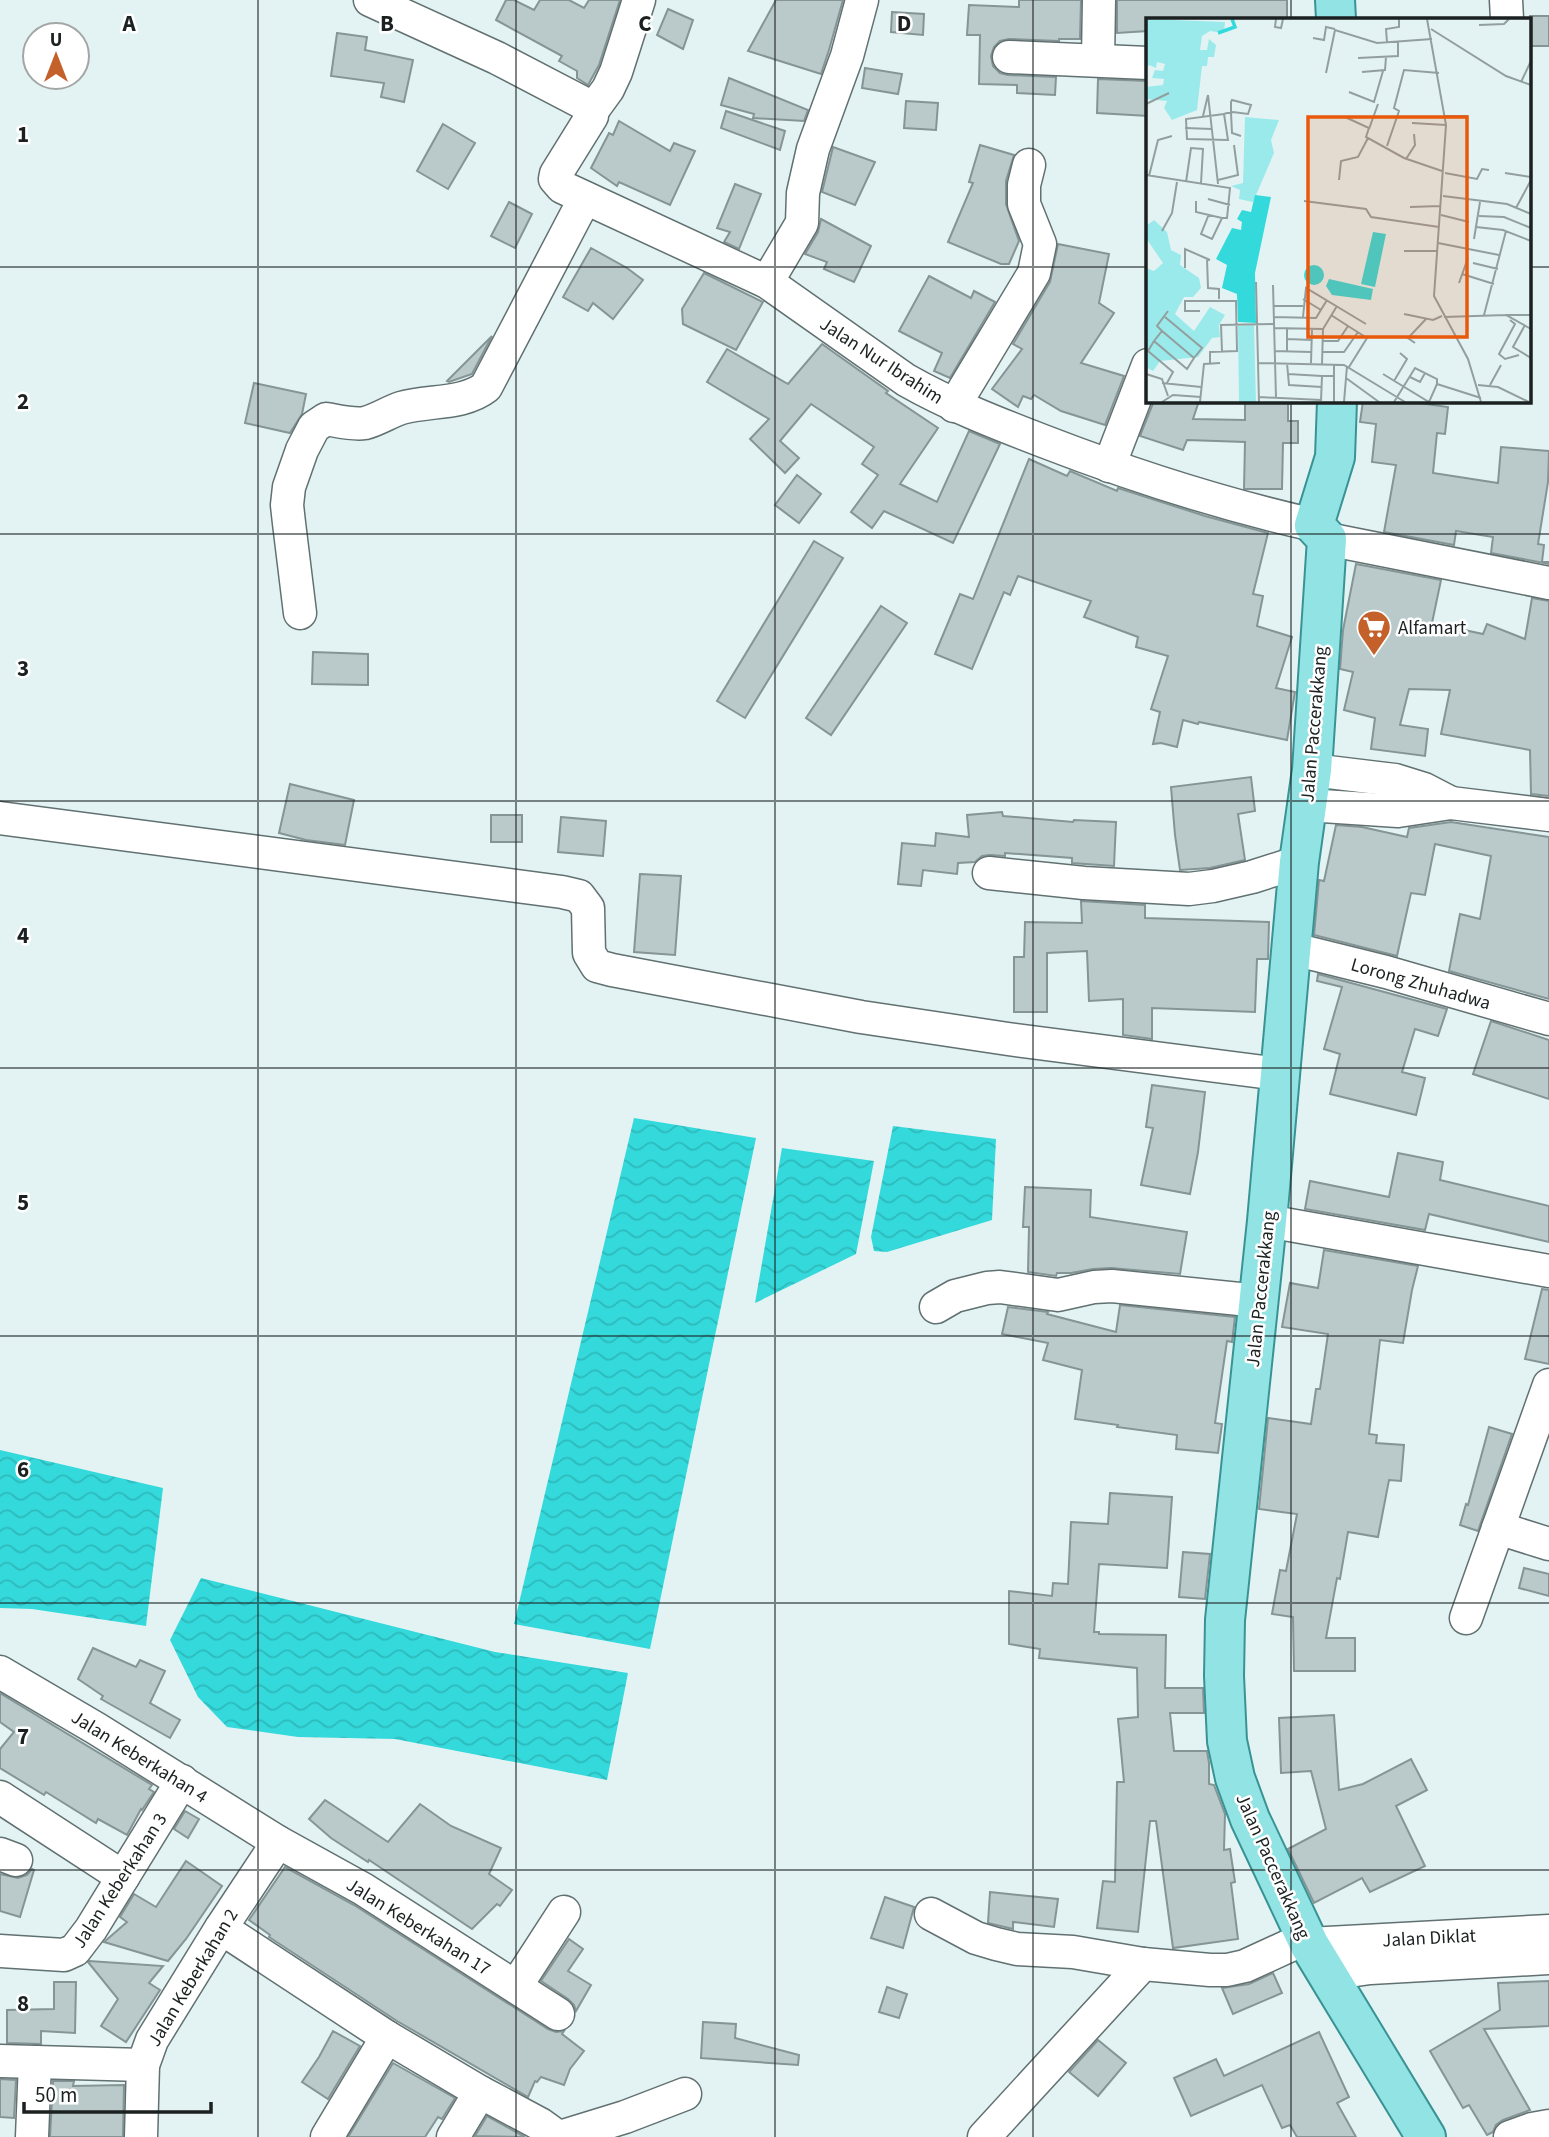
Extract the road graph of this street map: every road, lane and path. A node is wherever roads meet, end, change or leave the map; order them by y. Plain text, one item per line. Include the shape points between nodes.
1 (370, 0) edge
2 (639, 0) edge
3 (862, 0) edge
4 (1099, 0) edge
5 (1335, 0) edge
6 (1506, 0) edge
7 (1336, 18) edge
8 (1507, 18) edge
9 (1009, 57) dead end
10 (1098, 60) junction
11 (1146, 63) edge
12 (592, 111) junction
13 (1029, 164) dead end
14 (585, 198) junction
15 (766, 282) junction
16 (1146, 370) edge
17 (1337, 402) edge
18 (954, 405) junction
19 (1108, 466) junction
20 (1321, 532) junction
21 (1549, 583) edge
22 (300, 613) dead end
23 (1309, 787) junction
24 (1549, 815) edge
25 (0, 818) edge
26 (1299, 862) junction
27 (989, 873) dead end
28 (1293, 949) junction
29 (1549, 1019) edge
30 (1279, 1073) junction
31 (1267, 1221) junction
32 (1549, 1271) edge
33 (1259, 1301) junction
34 (936, 1307) dead end
35 (1549, 1385) edge
36 (1498, 1528) junction
37 (1549, 1544) edge
38 (1466, 1618) dead end
39 (0, 1672) edge
40 (182, 1781) junction
41 (0, 1797) edge
42 (278, 1842) junction
43 (123, 1877) junction
44 (564, 1912) dead end
45 (931, 1914) dead end
46 (221, 1928) junction
47 (1549, 1931) edge
48 (0, 1951) edge
49 (1314, 1952) junction
50 (1549, 1958) edge
51 (1143, 1964) junction
52 (516, 1986) junction
53 (558, 2014) dead end
54 (387, 2037) junction
55 (0, 2061) edge
56 (35, 2062) junction
57 (143, 2065) junction
58 (480, 2092) junction
59 (685, 2094) dead end
60 (1549, 2126) edge
61 (32, 2137) edge
62 (141, 2137) edge
63 (327, 2137) edge
64 (453, 2137) edge
65 (559, 2137) edge
66 (984, 2137) edge
67 (1426, 2137) edge
68 (1510, 2137) edge

1 - 12 street via 507,63 582,101
2 - 12 street via 616,72
3 - 15 street via 813,149 802,223
4 - 10 street
5 - 7 main road
6 - 8 street
9 - 10 street
10 - 11 street
12 - 14 street, Jalan Nur Ibrahim via 555,179
13 - 18 street via 1024,204 1040,244 1034,273
14 - 15 street, Jalan Nur Ibrahim
14 - 22 street via 486,387 475,396 412,405 366,423 326,419 314,427 289,487 287,505
15 - 18 street, Jalan Nur Ibrahim via 906,380
16 - 19 street
17 - 20 main road, Jalan Paccerakkang via 1335,457
18 - 19 street, Jalan Nur Ibrahim
19 - 20 street, Jalan Nur Ibrahim
20 - 21 street, Jalan Nur Ibrahim
20 - 23 main road, Jalan Paccerakkang
23 - 24 street via 1398,811 1451,803
23 - 26 main road, Jalan Paccerakkang
25 - 30 street via 562,892 579,896 588,908 589,953 597,966 612,970 861,1017
26 - 27 street via 1189,889
26 - 28 main road, Jalan Paccerakkang
28 - 29 street, Lorong Zhuhadwa
28 - 30 main road, Jalan Paccerakkang
30 - 31 main road, Jalan Paccerakkang
31 - 32 street
31 - 33 main road, Jalan Paccerakkang
33 - 34 street via 1112,1286 1058,1296 1000,1287 955,1296
33 - 49 main road, Jalan Paccerakkang via 1225,1620 1227,1741 1250,1819
35 - 36 street
36 - 37 street
36 - 38 street
39 - 40 street, Jalan Keberkahan 4
40 - 42 street, Jalan Keberkahan 4
40 - 43 street, Jalan Keberkahan 3
41 - 43 street
42 - 46 street, Jalan Keberkahan 2
42 - 52 street, Jalan Keberkahan 17 via 363,1889
43 - 48 street, Jalan Keberkahan 3 via 70,1954
44 - 52 street
45 - 51 street via 996,1944
46 - 54 street
46 - 57 street, Jalan Keberkahan 2 via 152,2040
47 - 49 street, Jalan Diklat
49 - 50 street, Jalan Diklat via 1370,1968
49 - 51 street via 1227,1970
49 - 67 main road, Jalan Paccerakkang
51 - 66 street
52 - 53 street, Jalan Keberkahan 17
54 - 58 street
54 - 63 street
55 - 56 street, Jalan Keberkahan 2
56 - 57 street, Jalan Keberkahan 2
56 - 61 street
57 - 62 street
58 - 64 street
58 - 65 street
59 - 65 street
60 - 68 street

